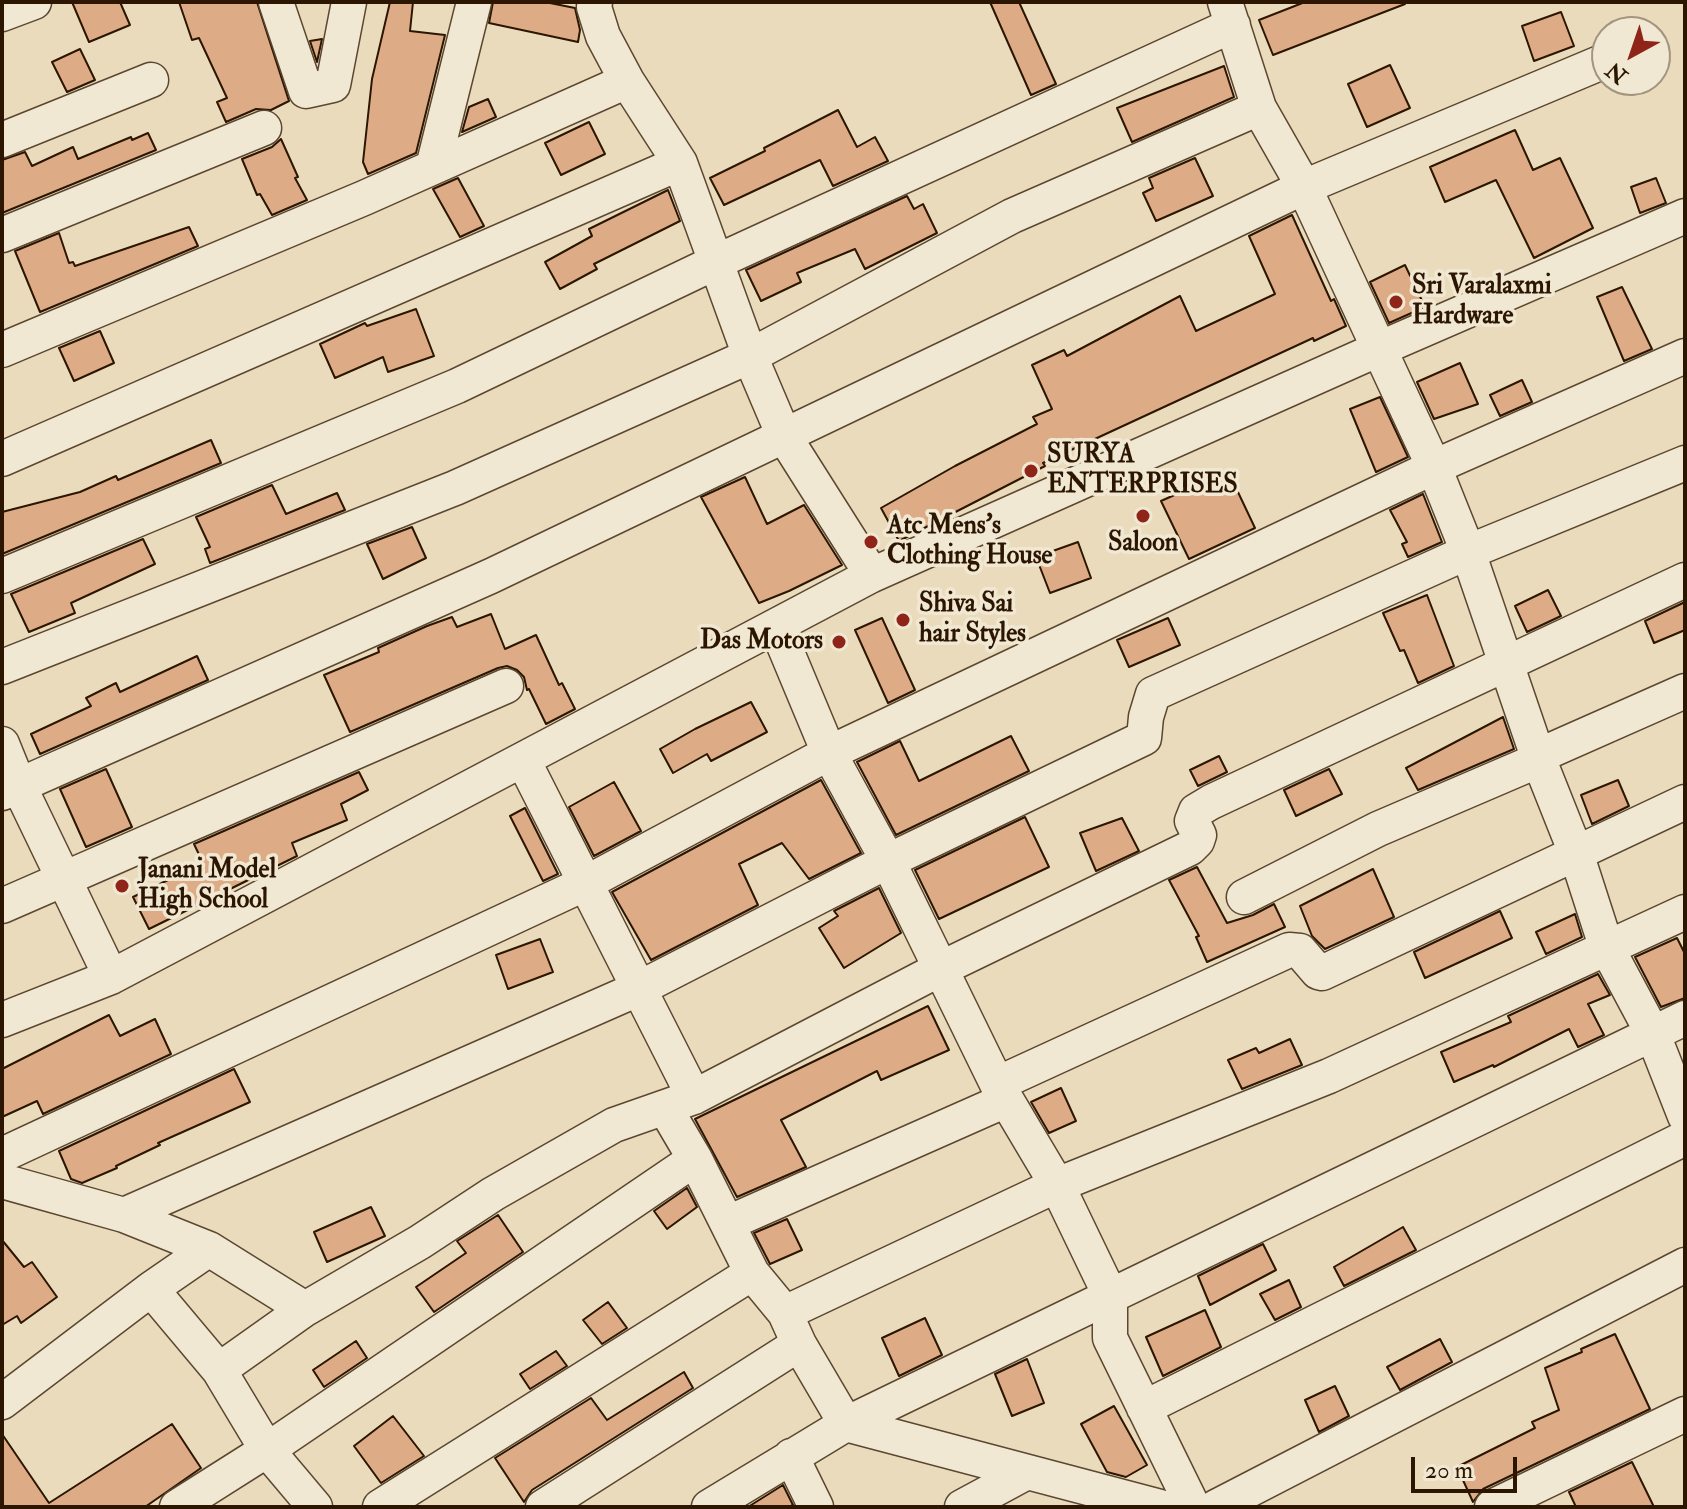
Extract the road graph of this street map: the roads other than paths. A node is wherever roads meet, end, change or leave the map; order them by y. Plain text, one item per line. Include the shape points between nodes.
1 (34, 2) edge
2 (276, 2) edge
3 (349, 2) edge
4 (474, 2) edge
5 (595, 2) edge
6 (2, 14) edge
7 (1229, 14) edge
8 (1591, 67) edge
9 (151, 80) dead end
10 (627, 81) junction
11 (1259, 108) junction
12 (264, 128) dead end
13 (2, 140) edge
14 (680, 163) junction
15 (433, 167) junction
16 (1304, 187) junction
17 (1685, 216) edge
18 (2, 235) edge
19 (716, 262) junction
20 (1381, 348) junction
21 (2, 350) edge
22 (750, 356) junction
23 (1685, 356) edge
24 (784, 436) junction
25 (2, 459) edge
26 (1685, 463) edge
27 (1434, 467) junction
28 (1468, 552) junction
29 (872, 575) junction
30 (2, 576) edge
31 (1685, 580) edge
32 (776, 626) junction
33 (1507, 664) junction
34 (2, 667) edge
35 (506, 686) dead end
36 (1685, 691) edge
37 (2, 744) edge
38 (829, 753) junction
39 (1538, 758) junction
40 (523, 760) junction
41 (10, 789) edge
42 (1685, 802) edge
43 (1576, 853) junction
44 (888, 861) junction
45 (65, 878) junction
46 (584, 884) junction
47 (1244, 897) dead end
48 (2, 906) edge
49 (1685, 912) edge
50 (1606, 946) junction
51 (940, 969) junction
52 (111, 977) junction
53 (640, 988) junction
54 (1685, 1018) edge
55 (2, 1020) edge
56 (1652, 1032) junction
57 (1002, 1092) junction
58 (680, 1102) junction
59 (1685, 1115) edge
60 (1685, 1138) edge
61 (2, 1155) edge
62 (695, 1159) junction
63 (2, 1181) edge
64 (1057, 1185) junction
65 (124, 1215) junction
66 (728, 1223) junction
67 (209, 1249) junction
68 (1685, 1265) edge
69 (752, 1273) junction
70 (151, 1289) junction
71 (1110, 1295) junction
72 (305, 1309) junction
73 (785, 1313) junction
74 (799, 1344) junction
75 (219, 1370) junction
76 (2, 1402) edge
77 (1144, 1408) junction
78 (1685, 1414) edge
79 (846, 1424) junction
80 (267, 1450) junction
81 (791, 1456) junction
82 (1027, 1472) junction
83 (177, 1507) edge
84 (315, 1507) edge
85 (380, 1507) edge
86 (543, 1507) edge
87 (709, 1507) edge
88 (816, 1507) edge
89 (962, 1507) edge
90 (1160, 1507) edge
91 (1193, 1507) edge
92 (1216, 1507) edge
93 (1492, 1507) edge

1 - 6 street
2 - 3 street via 306,91 333,85
4 - 15 street
5 - 10 street via 603,36
7 - 11 street
7 - 19 street
8 - 16 street
9 - 13 street
10 - 14 street
10 - 15 street
11 - 16 street
11 - 22 street via 1012,216
12 - 18 street
14 - 19 street
14 - 25 street
15 - 21 street
16 - 20 street
16 - 24 street
17 - 20 street
19 - 22 street
19 - 30 street via 457,386
20 - 27 street
20 - 29 street
22 - 24 street
22 - 34 street via 455,488
23 - 27 street
24 - 29 street
24 - 41 street via 491,576
26 - 28 street
27 - 28 street
27 - 38 street
28 - 33 street
28 - 44 street via 1153,694 1144,738
29 - 32 street
31 - 33 street
32 - 38 street
32 - 40 street
33 - 39 street
33 - 51 street via 1211,802 1196,811 1192,821 1199,835 1190,848
35 - 45 street
36 - 39 street
37 - 41 street
38 - 44 street
38 - 46 street
39 - 43 street
39 - 47 street via 1378,829
40 - 46 street
40 - 52 street
41 - 45 street
42 - 43 street
43 - 50 street
43 - 57 street via 1322,973 1300,951 1289,950
44 - 51 street
44 - 53 street
45 - 48 street
45 - 52 street
46 - 53 street
46 - 61 street
49 - 50 street
50 - 56 street
50 - 64 street via 1329,1076
51 - 57 street
51 - 58 street
52 - 55 street
53 - 58 street
53 - 65 street
54 - 56 street
56 - 59 street
56 - 71 street
57 - 64 street
57 - 66 street
58 - 62 street
58 - 72 street via 614,1125
60 - 77 street
62 - 66 street
62 - 80 street
63 - 65 street
64 - 71 street
64 - 73 street
65 - 67 street
66 - 69 street
67 - 70 street
67 - 72 street
68 - 92 street
69 - 73 street
69 - 85 street
70 - 75 street
70 - 76 street
71 - 77 street via 1110,1338
71 - 79 street
72 - 75 street
73 - 74 street
74 - 79 street
74 - 86 street
75 - 80 street
77 - 91 street
78 - 93 street
79 - 81 street
79 - 82 street
80 - 83 street
80 - 84 street
81 - 87 street
81 - 88 street
82 - 89 street
82 - 90 street

